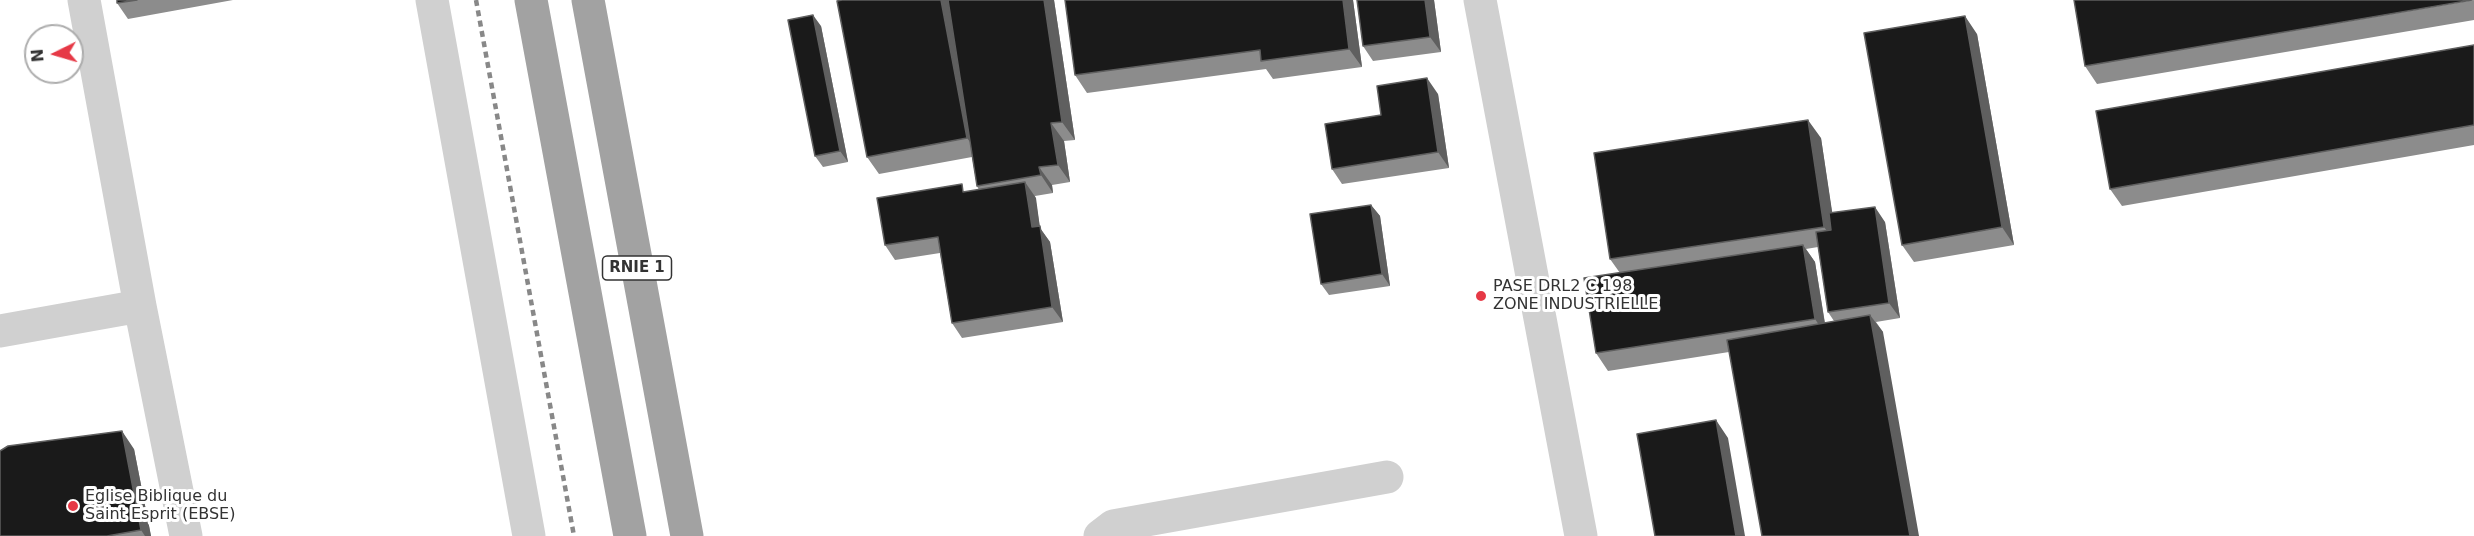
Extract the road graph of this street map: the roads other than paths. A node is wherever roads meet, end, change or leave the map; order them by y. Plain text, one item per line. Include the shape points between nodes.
1 (84, 0) edge
2 (432, 0) edge
3 (531, 0) edge
4 (588, 0) edge
5 (1480, 0) edge
6 (140, 306) junction
7 (0, 330) edge
8 (1387, 477) dead end
9 (186, 536) edge
10 (529, 536) edge
11 (630, 536) edge
12 (687, 536) edge
13 (1100, 536) edge
14 (1581, 536) edge

1 - 6 street
2 - 10 street
3 - 11 highway, RNIE 1
4 - 12 highway, RNIE 1
5 - 14 street
6 - 7 street
6 - 9 street
8 - 13 street via 1113,526

